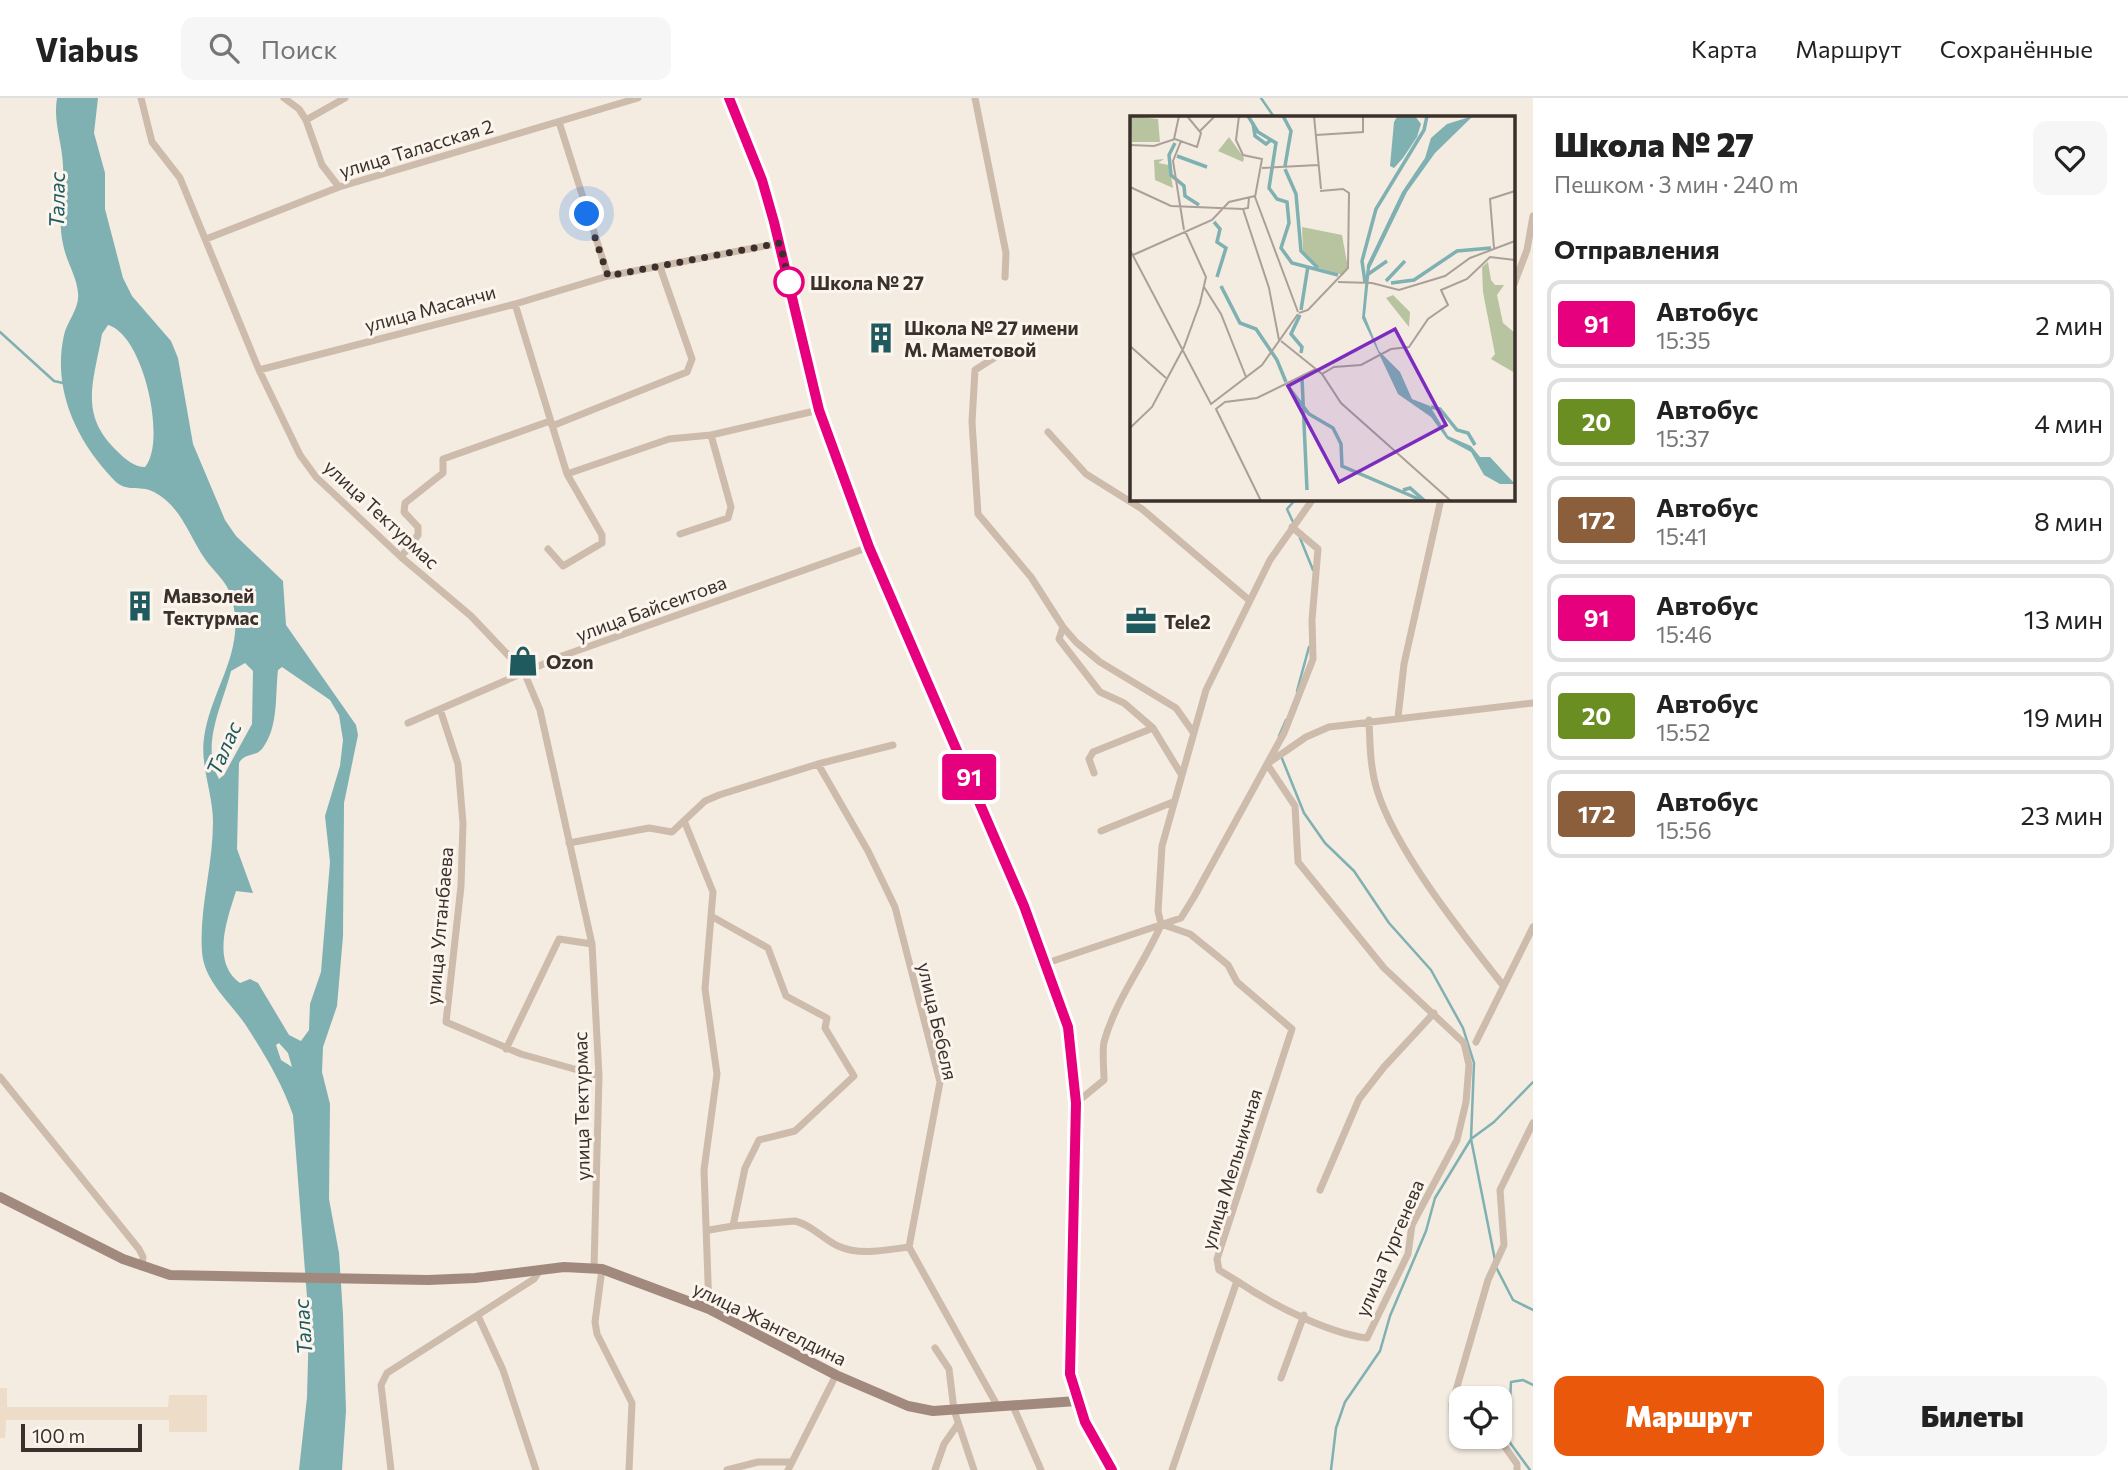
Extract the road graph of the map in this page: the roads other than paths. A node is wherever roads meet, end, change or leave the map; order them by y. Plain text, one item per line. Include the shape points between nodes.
1 (141, 98) edge
2 (285, 98) edge
3 (345, 98) edge
4 (638, 98) edge
5 (729, 98) edge
6 (975, 98) edge
7 (306, 120) junction
8 (559, 122) junction
9 (339, 187) junction
10 (1533, 216) edge
11 (206, 239) junction
12 (780, 243) junction
13 (660, 267) junction
14 (608, 276) junction
15 (1005, 277) dead end
16 (1516, 279) edge
17 (515, 304) junction
18 (997, 356) dead end
19 (259, 370) junction
20 (819, 410) junction
21 (551, 424) junction
22 (1048, 432) dead end
23 (711, 435) junction
24 (567, 474) junction
25 (1312, 500) edge
26 (1441, 500) edge
27 (1292, 527) junction
28 (680, 534) dead end
29 (869, 547) junction
30 (548, 549) dead end
31 (401, 556) junction
32 (1249, 600) junction
33 (1063, 627) junction
34 (524, 672) junction
35 (1533, 703) edge
36 (440, 709) junction
37 (1398, 717) junction
38 (1369, 720) junction
39 (408, 723) dead end
40 (1153, 728) junction
41 (1193, 732) junction
42 (893, 745) dead end
43 (818, 764) junction
44 (1267, 764) junction
45 (1094, 773) dead end
46 (1181, 774) junction
47 (1173, 802) junction
48 (685, 823) junction
49 (1101, 831) dead end
50 (569, 843) junction
51 (711, 916) junction
52 (1161, 925) junction
53 (1533, 927) edge
54 (592, 944) junction
55 (1047, 963) junction
56 (1502, 984) junction
57 (1434, 1013) junction
58 (1476, 1042) dead end
59 (506, 1049) junction
60 (599, 1076) junction
61 (0, 1077) edge
62 (1076, 1103) junction
63 (1533, 1123) edge
64 (1320, 1190) dead end
65 (0, 1197) edge
66 (733, 1226) junction
67 (709, 1230) junction
68 (909, 1247) junction
69 (142, 1266) junction
70 (541, 1268) junction
71 (598, 1268) junction
72 (1237, 1281) junction
73 (709, 1309) junction
74 (1304, 1315) junction
75 (478, 1316) junction
76 (935, 1348) dead end
77 (836, 1375) junction
78 (1281, 1378) dead end
79 (1457, 1386) edge
80 (1077, 1401) junction
81 (1013, 1406) junction
82 (998, 1407) junction
83 (954, 1410) junction
84 (958, 1424) junction
85 (1506, 1449) edge
86 (792, 1462) junction
87 (391, 1470) edge
88 (536, 1470) edge
89 (629, 1470) edge
90 (727, 1470) edge
91 (788, 1470) edge
92 (935, 1470) edge
93 (974, 1470) edge
94 (1041, 1470) edge
95 (1112, 1470) edge
96 (1172, 1470) edge
97 (1517, 1470) edge

1 - 11 street, улица Тектурмас via 152,142 180,178
2 - 7 street
3 - 7 street
4 - 8 street, улица Таласская 2
5 - 12 main road via 762,180
6 - 15 street via 1006,253
7 - 9 street via 322,165
8 - 9 street, улица Таласская 2
8 - 14 street
9 - 11 street, улица Таласская 2
10 - 16 street
11 - 19 street, улица Тектурмас
12 - 13 street, улица Масанчи
12 - 20 main road
13 - 14 street, улица Масанчи
13 - 21 street via 691,367
14 - 17 street, улица Масанчи
17 - 19 street, улица Масанчи
17 - 21 street
18 - 33 street via 975,370 972,422 978,514 1031,577
19 - 31 street, улица Тектурмас via 300,456 316,477
20 - 23 street
20 - 29 main road
21 - 24 street
21 - 31 street via 443,459 443,473 405,503 404,512 418,527 418,535
22 - 32 street via 1086,474 1142,509
23 - 24 street via 659,442
23 - 28 street via 731,507 728,518
24 - 30 street via 602,535 602,543 563,566
25 - 27 street
26 - 37 street via 1404,664
27 - 32 street
27 - 44 street via 1318,549 1313,659
29 - 34 street, улица Байсеитова
29 - 55 main road
31 - 34 street, улица Тектурмас via 471,616
32 - 41 street via 1206,690
33 - 40 street via 1059,639 1064,648 1100,692 1124,703
33 - 41 street via 1100,662 1176,708
34 - 36 street, улица Байсеитова
34 - 50 street, улица Тектурмас via 540,710
35 - 37 street
36 - 39 street, улица Байсеитова
36 - 59 street, улица Ултанбаева via 457,764 463,822 461,887 446,1022
37 - 38 street
38 - 44 street via 1329,727
38 - 56 street via 1372,768 1383,804 1415,863
40 - 45 street via 1093,752 1089,759
40 - 46 street
41 - 46 street
42 - 43 street
43 - 48 street via 705,801
43 - 68 street, улица Бебеля via 895,907 940,1082
44 - 52 street via 1181,918
44 - 57 street, улица Тургенева via 1296,806 1298,862 1384,968
46 - 47 street
47 - 49 street
47 - 52 street via 1162,846
48 - 50 street via 672,832 649,828
48 - 51 street via 711,883
50 - 54 street, улица Тектурмас
51 - 66 street via 768,948 786,996 827,1018 825,1028 853,1076 795,1131 759,1140 746,1168
51 - 67 street via 705,989 717,1074 704,1170
52 - 55 street
52 - 62 street via 1129,983 1104,1044 1104,1080
52 - 72 street, улица Мельничная via 1190,934 1216,954 1237,982 1292,1029 1217,1259 1220,1270
53 - 56 street
54 - 59 street via 559,939
54 - 60 street, улица Тектурмас
55 - 62 main road via 1068,1027
56 - 58 street
57 - 64 street via 1359,1099
57 - 74 street, улица Тургенева via 1464,1043 1469,1065 1466,1102 1457,1140 1412,1225 1408,1254 1367,1338 1349,1336
59 - 60 street
60 - 71 street, улица Тектурмас
61 - 69 street via 139,1249 144,1257
62 - 80 main road via 1069,1350
63 - 79 street via 1500,1190 1504,1245 1488,1280
65 - 69 street, улица Жангелдина
66 - 67 street
66 - 68 street via 795,1221 838,1246 860,1252
67 - 73 street
68 - 82 street
69 - 70 street, улица Жангелдина via 185,1278 364,1280 475,1278
70 - 71 street, улица Жангелдина
70 - 75 street via 534,1279
71 - 73 street, улица Жангелдина
71 - 89 street, улица Тектурмас via 597,1334 632,1403
72 - 74 street, улица Тургенева
72 - 96 street
73 - 77 street, улица Жангелдина
74 - 78 street
75 - 87 street via 387,1373 381,1385
75 - 88 street via 503,1370
76 - 83 street via 949,1369
77 - 83 street, улица Жангелдина via 908,1406
77 - 86 street
80 - 81 street, улица Жангелдина
80 - 95 main road
81 - 82 street, улица Жангелдина
81 - 94 street
82 - 83 street, улица Жангелдина
83 - 84 street
84 - 92 street via 944,1444
84 - 93 street
85 - 97 street
86 - 90 street via 758,1462
86 - 91 street

